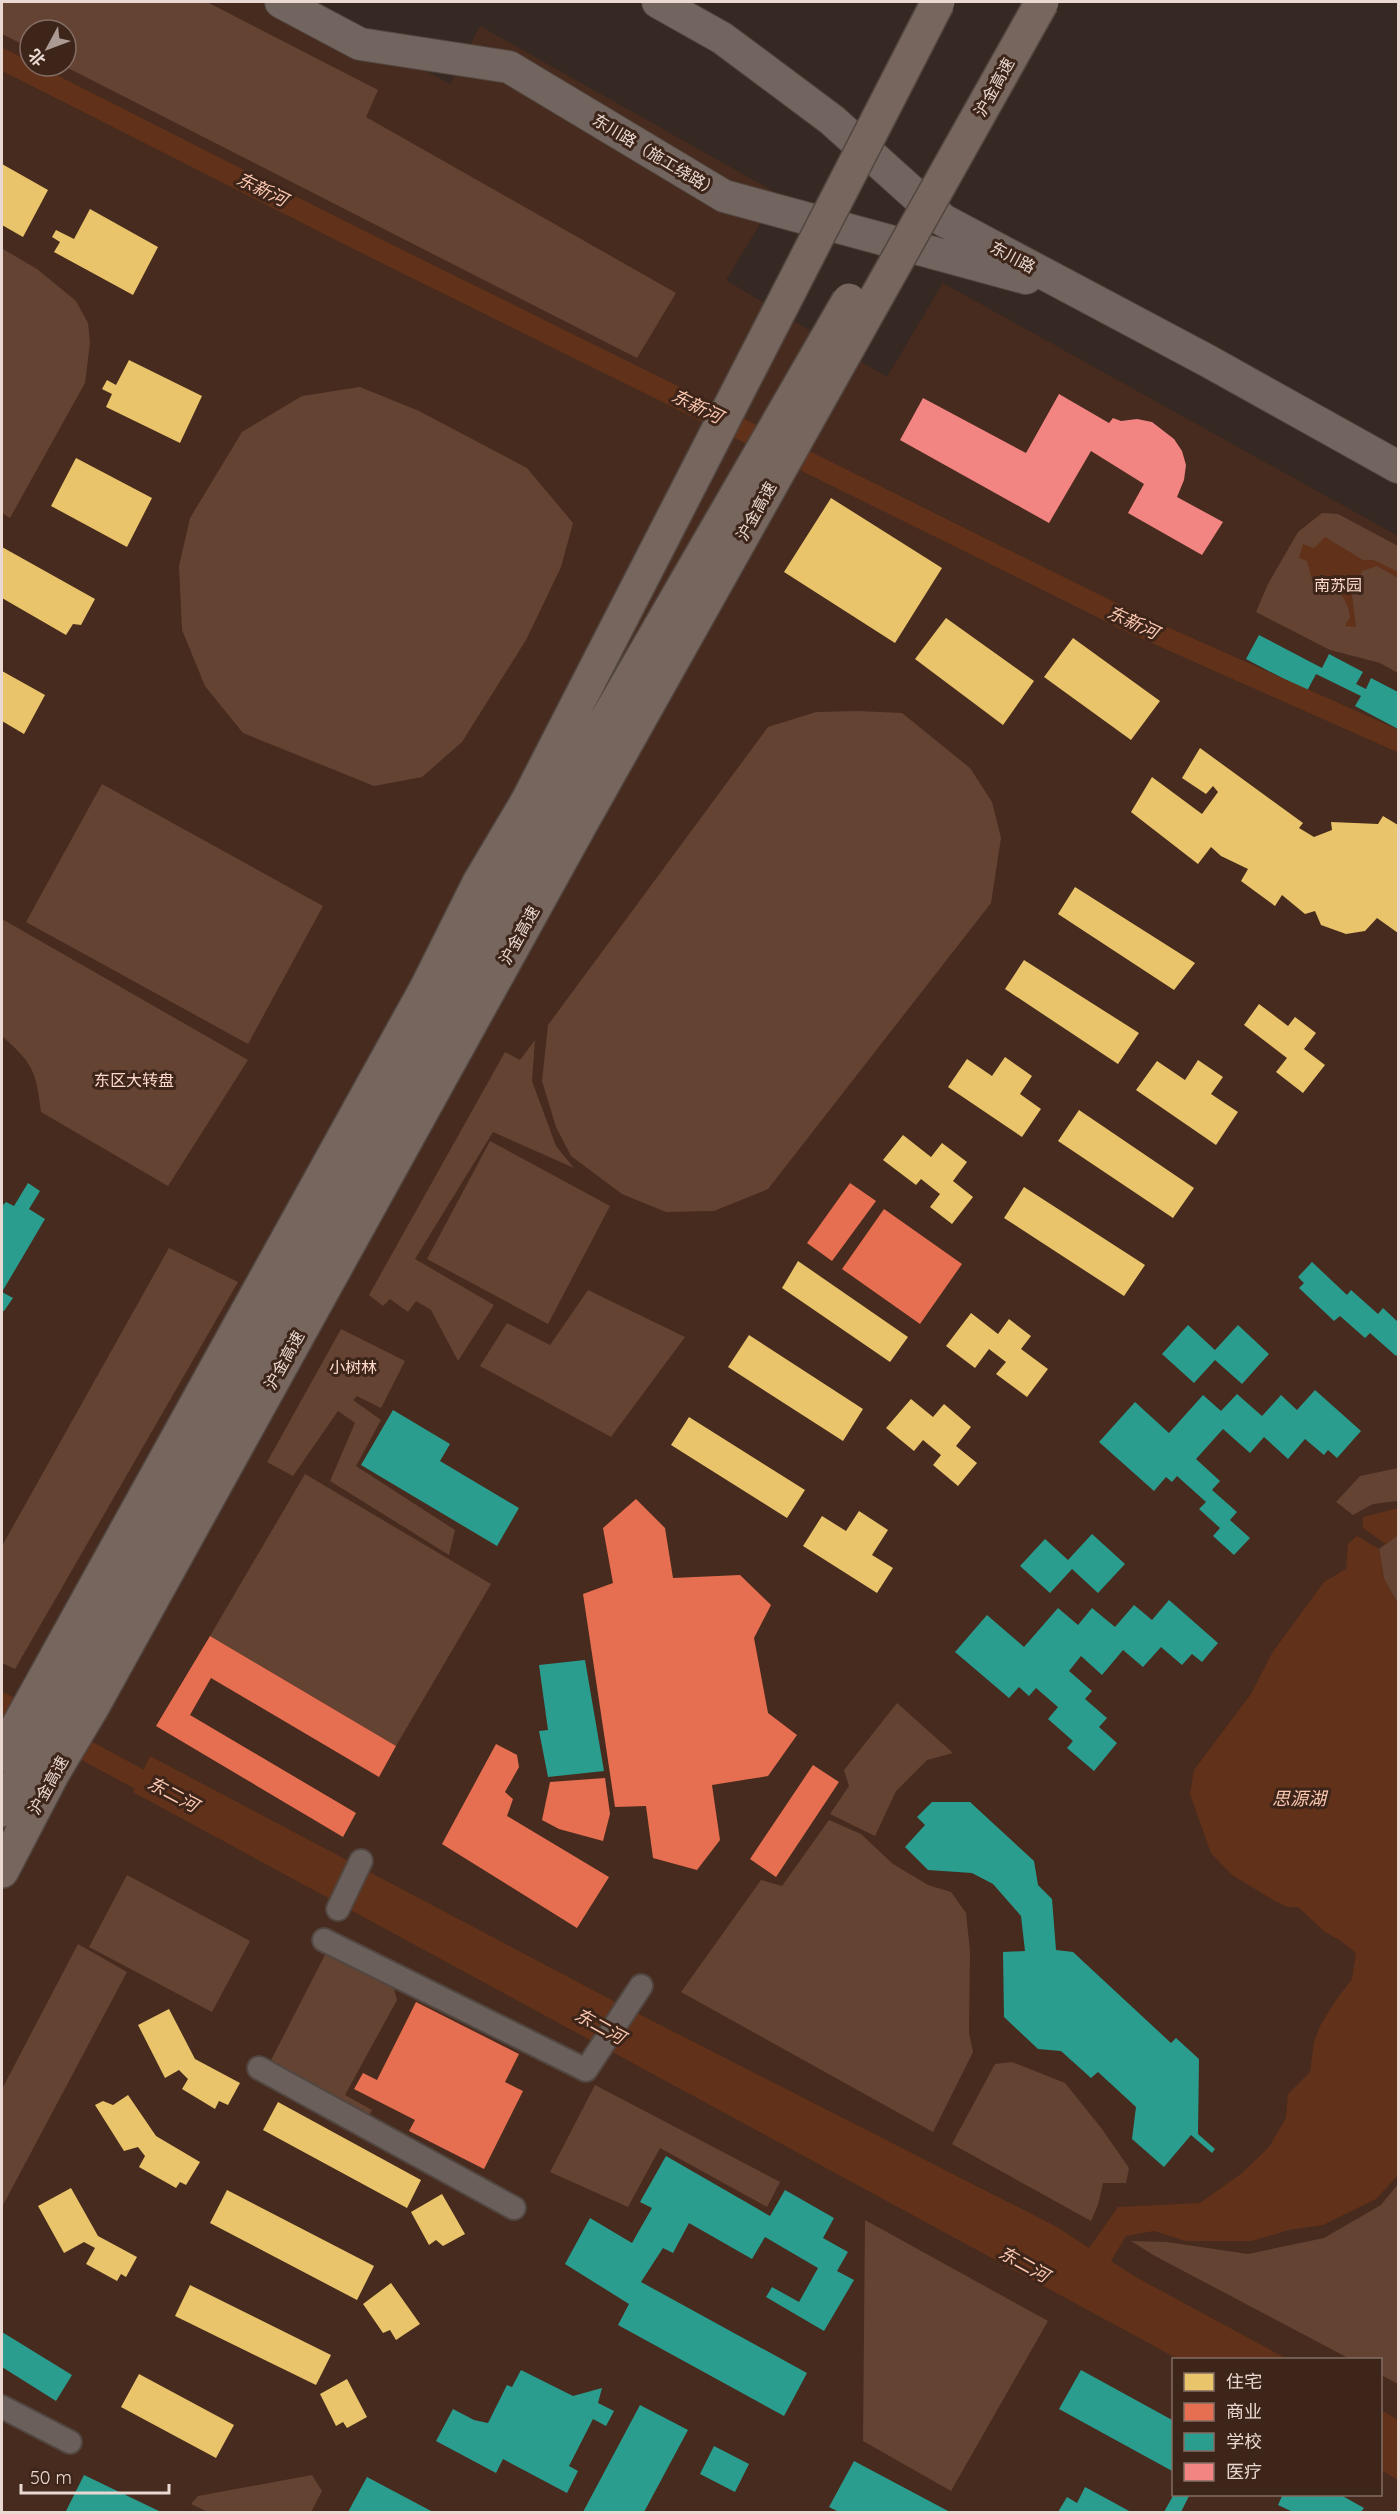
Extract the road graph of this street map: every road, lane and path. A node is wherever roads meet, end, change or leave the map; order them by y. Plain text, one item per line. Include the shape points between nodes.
1 (280, 2) edge
2 (658, 2) edge
3 (938, 2) edge
4 (1018, 2) edge
5 (1042, 2) edge
6 (1079, 292) junction
7 (1398, 467) edge
8 (551, 817) junction
9 (68, 1690) junction
10 (21, 1761) edge
11 (2, 1810) edge
12 (361, 1862) dead end
13 (2, 1871) edge
14 (338, 1909) dead end
15 (324, 1940) dead end
16 (638, 1991) dead end
17 (259, 2068) dead end
18 (514, 2208) dead end
19 (2, 2407) edge
20 (70, 2442) dead end

1 - 6 main road, 东川路（施工绕路） via 360,44 509,67 724,196
2 - 6 main road, 东川路 via 722,38 832,120 943,220
3 - 8 highway, 沪金高速, bridge
4 - 8 highway, 沪金高速, bridge
5 - 8 highway, 沪金高速, bridge
6 - 7 main road, 东川路
8 - 9 highway, 沪金高速 via 440,1011 256,1358
9 - 10 highway, 沪金高速
9 - 10 highway, 沪金高速
10 - 11 highway, 沪金高速
10 - 13 highway, 沪金高速
12 - 14 street
15 - 16 street via 592,2061
17 - 18 street
19 - 20 street

